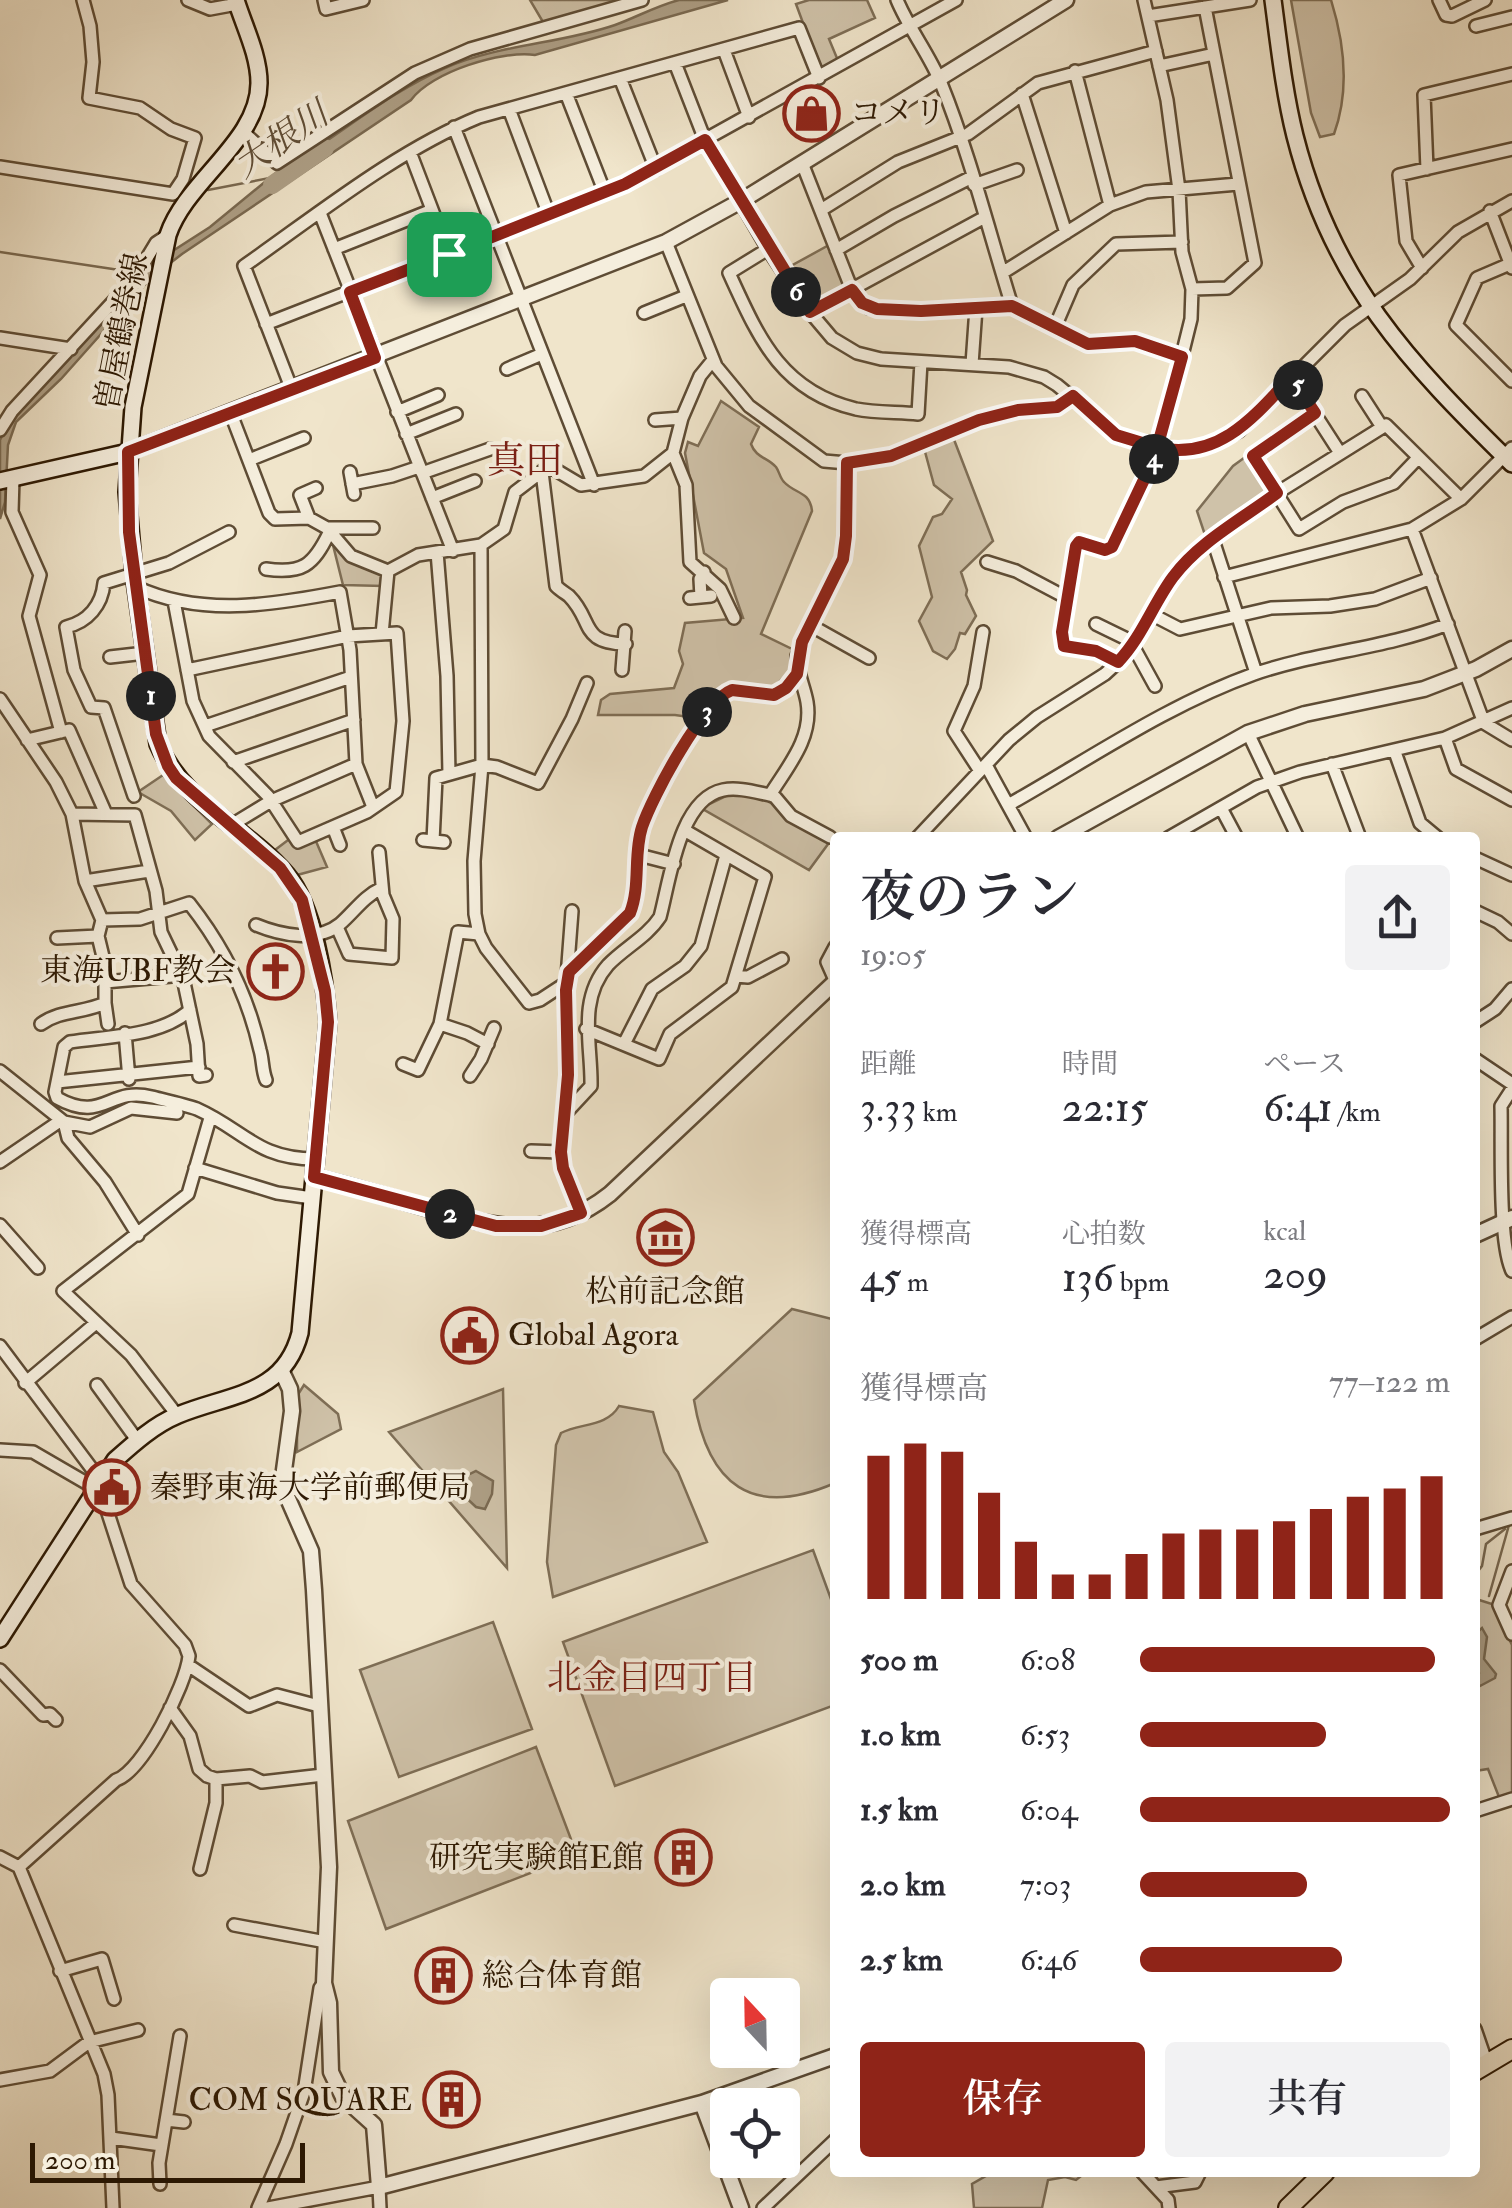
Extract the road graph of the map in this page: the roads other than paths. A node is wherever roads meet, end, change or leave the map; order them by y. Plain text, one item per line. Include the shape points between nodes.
1 (83, 0) edge
2 (188, 0) edge
3 (324, 0) edge
4 (363, 0) edge
5 (642, 0) edge
6 (897, 0) edge
7 (956, 0) edge
8 (1066, 0) edge
9 (1144, 0) edge
10 (1250, 0) edge
11 (1273, 0) edge
12 (1439, 0) edge
13 (237, 2) edge
14 (1204, 7) junction
15 (1483, 15) edge
16 (1148, 16) junction
17 (1512, 16) edge
18 (910, 28) junction
19 (724, 50) junction
20 (1156, 51) junction
21 (1214, 54) junction
22 (675, 63) junction
23 (1159, 66) junction
24 (1075, 71) junction
25 (1512, 74) edge
26 (620, 78) junction
27 (819, 78) junction
28 (939, 78) junction
29 (566, 93) junction
30 (1022, 94) junction
31 (509, 109) junction
32 (749, 117) junction
33 (454, 127) junction
34 (242, 130) junction
35 (961, 138) junction
36 (705, 140) junction
37 (1512, 149) edge
38 (410, 152) junction
39 (802, 163) junction
40 (0, 168) edge
41 (656, 169) junction
42 (1428, 169) junction
43 (1017, 170) dead end
44 (973, 181) junction
45 (1238, 184) junction
46 (1180, 190) junction
47 (605, 193) junction
48 (1512, 200) edge
49 (741, 201) junction
50 (1110, 205) junction
51 (432, 210) junction
52 (821, 210) junction
53 (1490, 211) junction
54 (320, 213) junction
55 (549, 216) junction
56 (985, 217) junction
57 (1066, 233) junction
58 (496, 236) junction
59 (168, 237) junction
60 (666, 242) junction
61 (1182, 242) junction
62 (334, 248) junction
63 (768, 249) junction
64 (836, 250) junction
65 (449, 254) junction
66 (1511, 265) edge
67 (1422, 268) junction
68 (1002, 273) junction
69 (1192, 289) junction
70 (852, 290) junction
71 (350, 292) junction
72 (686, 296) junction
73 (521, 300) junction
74 (1012, 306) junction
75 (1369, 306) junction
76 (976, 308) junction
77 (810, 312) junction
78 (644, 313) dead end
79 (266, 324) junction
80 (1055, 328) junction
81 (0, 338) edge
82 (70, 348) junction
83 (542, 354) junction
84 (1182, 357) junction
85 (375, 358) junction
86 (713, 360) junction
87 (921, 362) junction
88 (972, 364) junction
89 (507, 369) dead end
90 (1291, 377) junction
91 (1512, 381) edge
92 (292, 390) junction
93 (438, 395) dead end
94 (1073, 396) junction
95 (1362, 396) dead end
96 (397, 412) junction
97 (1315, 413) junction
98 (231, 414) junction
99 (449, 414) dead end
100 (682, 418) junction
101 (655, 420) dead end
102 (1382, 427) junction
103 (0, 430) edge
104 (406, 434) junction
105 (304, 438) dead end
106 (482, 448) dead end
107 (1159, 448) junction
108 (128, 452) junction
109 (673, 453) junction
110 (1340, 453) junction
111 (1509, 456) edge
112 (1418, 458) junction
113 (249, 460) junction
114 (847, 463) junction
115 (421, 470) junction
116 (542, 472) junction
117 (7, 479) edge
118 (475, 481) dead end
119 (352, 483) dead end
120 (594, 484) junction
121 (316, 488) dead end
122 (1277, 493) junction
123 (432, 498) junction
124 (1462, 498) junction
125 (309, 518) junction
126 (373, 528) dead end
127 (1412, 528) junction
128 (328, 530) junction
129 (229, 532) dead end
130 (1213, 540) junction
131 (481, 544) junction
132 (453, 551) junction
133 (437, 552) junction
134 (987, 562) dead end
135 (266, 570) dead end
136 (388, 571) junction
137 (704, 572) junction
138 (1224, 577) junction
139 (1430, 578) junction
140 (135, 580) junction
141 (701, 597) dead end
142 (1066, 598) junction
143 (174, 601) junction
144 (1152, 614) junction
145 (1236, 617) junction
146 (734, 618) dead end
147 (810, 624) junction
148 (1103, 624) dead end
149 (1448, 624) junction
150 (983, 632) dead end
151 (382, 634) junction
152 (348, 636) junction
153 (1134, 644) junction
154 (1512, 649) edge
155 (145, 654) junction
156 (110, 657) dead end
157 (869, 658) dead end
158 (1118, 662) junction
159 (187, 670) junction
160 (622, 670) dead end
161 (797, 674) junction
162 (1256, 674) junction
163 (1465, 674) junction
164 (351, 677) junction
165 (586, 683) dead end
166 (1154, 686) dead end
167 (0, 699) edge
168 (1512, 708) edge
169 (354, 720) junction
170 (1484, 723) junction
171 (205, 726) junction
172 (61, 732) junction
173 (1248, 733) junction
174 (1445, 738) junction
175 (26, 740) junction
176 (1512, 740) edge
177 (1395, 752) junction
178 (234, 762) junction
179 (356, 764) junction
180 (1332, 764) junction
181 (482, 765) junction
182 (983, 768) junction
183 (450, 774) junction
184 (1270, 782) junction
185 (770, 795) junction
186 (134, 796) dead end
187 (1512, 800) edge
188 (271, 801) junction
189 (1008, 805) junction
190 (373, 807) junction
191 (1220, 808) junction
192 (72, 814) junction
193 (106, 814) junction
194 (230, 826) junction
195 (333, 827) junction
196 (684, 830) junction
197 (923, 832) edge
198 (1023, 832) edge
199 (1069, 832) edge
200 (1182, 832) edge
201 (1234, 832) edge
202 (1295, 832) edge
203 (1358, 832) edge
204 (1431, 832) edge
205 (830, 837) dead end
206 (433, 841) dead end
207 (340, 845) dead end
208 (379, 852) dead end
209 (640, 855) junction
210 (726, 855) junction
211 (1480, 860) edge
212 (674, 864) junction
213 (149, 871) junction
214 (1512, 875) edge
215 (86, 881) junction
216 (382, 888) junction
217 (572, 911) dead end
218 (1480, 914) edge
219 (158, 915) junction
220 (102, 920) junction
221 (256, 924) dead end
222 (337, 927) junction
223 (312, 933) junction
224 (478, 934) junction
225 (1512, 934) edge
226 (98, 936) junction
227 (57, 938) dead end
228 (782, 959) dead end
229 (172, 976) dead end
230 (569, 976) junction
231 (736, 976) junction
232 (105, 982) junction
233 (830, 986) edge
234 (1512, 989) edge
235 (105, 1003) junction
236 (190, 1010) junction
237 (1480, 1019) edge
238 (41, 1024) dead end
239 (108, 1024) dead end
240 (440, 1024) junction
241 (494, 1028) dead end
242 (586, 1028) junction
243 (125, 1033) junction
244 (488, 1044) junction
245 (624, 1044) junction
246 (1480, 1062) edge
247 (403, 1064) dead end
248 (0, 1071) edge
249 (470, 1076) dead end
250 (129, 1078) junction
251 (266, 1080) dead end
252 (57, 1082) junction
253 (1512, 1087) edge
254 (204, 1113) junction
255 (565, 1114) junction
256 (62, 1122) junction
257 (530, 1151) dead end
258 (561, 1152) junction
259 (315, 1159) junction
260 (0, 1162) edge
261 (196, 1168) junction
262 (314, 1177) junction
263 (312, 1198) junction
264 (581, 1213) junction
265 (1508, 1221) edge
266 (0, 1224) edge
267 (1480, 1233) edge
268 (138, 1235) junction
269 (38, 1268) dead end
270 (1512, 1270) edge
271 (1512, 1317) edge
272 (96, 1323) junction
273 (1480, 1336) edge
274 (0, 1346) edge
275 (282, 1372) junction
276 (25, 1383) junction
277 (97, 1385) dead end
278 (177, 1416) junction
279 (138, 1440) junction
280 (0, 1450) edge
281 (98, 1483) junction
282 (1512, 1518) edge
283 (1480, 1528) edge
284 (1512, 1571) edge
285 (1512, 1634) edge
286 (0, 1639) edge
287 (188, 1665) junction
288 (0, 1670) edge
289 (320, 1706) junction
290 (170, 1708) junction
291 (56, 1720) dead end
292 (323, 1775) junction
293 (216, 1779) junction
294 (1512, 1799) edge
295 (1480, 1809) edge
296 (0, 1857) edge
297 (19, 1867) junction
298 (200, 1869) dead end
299 (234, 1925) dead end
300 (326, 1942) junction
301 (60, 1971) junction
302 (324, 1983) junction
303 (114, 1999) dead end
304 (138, 2030) dead end
305 (180, 2036) dead end
306 (89, 2042) junction
307 (1512, 2049) edge
308 (830, 2058) edge
309 (1481, 2067) edge
310 (0, 2080) edge
311 (702, 2103) junction
312 (166, 2120) junction
313 (184, 2122) dead end
314 (110, 2138) junction
315 (161, 2145) junction
316 (830, 2145) edge
317 (1147, 2177) edge
318 (1197, 2177) edge
319 (1320, 2177) edge
320 (160, 2184) dead end
321 (1156, 2186) junction
322 (379, 2187) junction
323 (114, 2208) edge
324 (258, 2208) edge
325 (268, 2208) edge
326 (380, 2208) edge
327 (740, 2208) edge
328 (763, 2208) edge
329 (1169, 2208) edge
330 (1288, 2208) edge

1 - 40 street via 93,62 89,98 140,108 195,138 183,178 172,194
2 - 13 street via 210,10
3 - 4 street via 326,9
5 - 34 street via 444,59 277,163
6 - 18 street
7 - 18 street
8 - 28 street
9 - 16 street
10 - 14 street
11 - 75 main road via 1306,176 1339,256
12 - 15 street via 1446,15
13 - 34 main road, 曽屋鶴巻線 via 259,83
14 - 16 street
14 - 21 street
15 - 17 street
16 - 20 street
18 - 27 street
18 - 28 street
19 - 22 street
19 - 27 street via 799,28
19 - 32 street
20 - 23 street
20 - 24 street
21 - 23 street
21 - 45 street
22 - 26 street
22 - 36 street
23 - 46 street
24 - 30 street
24 - 50 street
25 - 42 street via 1424,95
26 - 29 street
26 - 41 street
27 - 32 street
28 - 35 street
28 - 39 street
29 - 31 street
29 - 47 street
30 - 35 street
30 - 57 street
31 - 33 street
31 - 55 street
32 - 36 street
33 - 38 street
33 - 58 street
34 - 59 main road, 曽屋鶴巻線 via 180,210
35 - 44 street
35 - 52 street via 898,162
36 - 41 street
36 - 49 street
37 - 42 street
38 - 51 street
38 - 54 street
39 - 49 street
39 - 52 street
41 - 47 street
42 - 67 street via 1398,176 1406,241
43 - 44 street
44 - 56 street
44 - 64 street
45 - 46 street
45 - 69 street via 1254,263 1227,288
46 - 50 street via 1146,192
46 - 61 street
47 - 55 street
48 - 53 street
49 - 60 street
49 - 63 street
50 - 57 street
51 - 62 street
51 - 65 street
52 - 64 street
53 - 66 street
53 - 67 street
54 - 62 street
54 - 79 street via 244,266
55 - 58 street
56 - 68 street
56 - 70 street
57 - 68 street
58 - 65 street
58 - 73 street
59 - 82 street
59 - 108 main road, 曽屋鶴巻線
60 - 72 street
60 - 73 street
61 - 69 street
61 - 80 street via 1116,244 1074,285
62 - 71 street
63 - 77 street
63 - 87 street via 729,273 761,341 792,378 855,408 918,414
64 - 70 street
65 - 71 street
66 - 91 street via 1477,278 1456,325
67 - 75 street
68 - 74 street
69 - 84 street
70 - 76 street via 877,309
70 - 77 street
71 - 79 street
71 - 85 street
72 - 78 street
72 - 86 street
73 - 83 street
73 - 85 street
74 - 76 street
74 - 80 street
75 - 90 street
75 - 111 main road via 1415,366
76 - 88 street
77 - 87 street via 832,338 857,353
79 - 92 street
80 - 84 street via 1088,344 1135,341
81 - 82 street
82 - 103 street
83 - 89 street
83 - 120 street
84 - 107 street
85 - 92 street
85 - 96 street
86 - 100 street
86 - 114 street via 763,418 815,456
87 - 88 street
88 - 94 street via 1030,372
90 - 97 street
90 - 107 street via 1228,438 1198,448
92 - 98 street
93 - 96 street
94 - 107 street via 1116,435
94 - 114 street via 1057,407 979,420 891,456
95 - 102 street
96 - 104 street
97 - 110 street
97 - 122 street via 1253,456
98 - 108 street
98 - 113 street
99 - 104 street
100 - 101 street
100 - 109 street
102 - 110 street
102 - 112 street
104 - 115 street
105 - 113 street
106 - 115 street
107 - 142 street via 1112,547 1079,542
108 - 117 main road
108 - 140 main road, 曽屋鶴巻線
109 - 120 street via 644,476
109 - 137 street via 686,485 690,562
110 - 122 street
111 - 124 street
112 - 122 street via 1394,483 1343,502 1299,529
112 - 124 street
113 - 125 street via 274,519
114 - 147 street via 843,559
115 - 119 street
115 - 123 street
116 - 120 street via 549,466 581,485
116 - 131 street via 516,492 504,529
116 - 160 street via 556,586 589,632 608,643 625,637
117 - 172 street via 12,512 40,575 29,616
118 - 123 street
121 - 125 street via 300,495
122 - 130 street
123 - 132 street
124 - 127 street
125 - 128 street
126 - 128 street
127 - 138 street
127 - 139 street
128 - 135 street via 304,567
128 - 136 street via 351,556
129 - 140 street via 204,552
130 - 138 street
130 - 144 street via 1172,578
131 - 132 street
131 - 181 street
132 - 133 street
133 - 136 street
133 - 183 street
134 - 142 street
136 - 151 street
137 - 141 street
137 - 146 street
138 - 145 street
139 - 145 street via 1375,599
139 - 149 street
140 - 143 street
140 - 155 main road, 曽屋鶴巻線
140 - 186 street via 104,583 91,613 66,627 74,670 90,707 104,708
142 - 158 street via 1064,646
143 - 152 street via 206,606 340,592
143 - 159 street
144 - 145 street via 1180,629
144 - 153 street
145 - 162 street
147 - 157 street
147 - 161 street
148 - 153 street
149 - 162 street
149 - 163 street
150 - 182 street via 974,686 954,731
151 - 152 street
151 - 190 street via 397,633 403,720 396,792
152 - 159 street
152 - 164 street
153 - 158 street
153 - 166 street
154 - 163 street
155 - 156 street
155 - 194 main road, 曽屋鶴巻線 via 156,734 168,766
158 - 182 street via 1037,717
159 - 171 street
161 - 185 street via 810,721
161 - 209 street via 774,695 732,690 715,700 678,753 642,828
162 - 189 street via 1210,691
163 - 170 street
163 - 173 street
164 - 169 street
164 - 171 street
165 - 181 street via 538,783
167 - 175 street
168 - 170 street
169 - 178 street
169 - 179 street
170 - 174 street
170 - 176 street
171 - 178 street
172 - 175 street
172 - 193 street via 70,730
173 - 184 street
173 - 199 street
174 - 177 street
174 - 187 street via 1456,769
175 - 192 street
177 - 180 street
177 - 204 street via 1420,823
178 - 188 street
179 - 188 street
179 - 190 street
180 - 184 street
180 - 203 street
181 - 183 street
181 - 224 street via 474,861
182 - 189 street
182 - 197 street
183 - 206 street via 436,778
184 - 191 street
184 - 202 street
185 - 196 street via 714,793 692,812
185 - 205 street via 791,816
188 - 194 street
188 - 195 street via 298,842
189 - 198 street
190 - 195 street
191 - 200 street
191 - 201 street
192 - 193 street
192 - 215 street
193 - 213 street via 135,815
194 - 223 main road, 曽屋鶴巻線 via 289,877
195 - 207 street
196 - 210 street
196 - 212 street
208 - 216 street
209 - 212 street
209 - 230 street via 630,913
210 - 231 street via 765,877
210 - 245 street via 700,946 652,989
211 - 214 street
212 - 242 street via 660,917 598,979
213 - 215 street
213 - 219 street
215 - 220 street
216 - 222 street
216 - 222 street via 393,919 392,958 348,954
217 - 230 street
218 - 225 street
219 - 220 street
219 - 236 street
219 - 251 street via 190,903 214,935 234,970
220 - 226 street
221 - 223 street via 280,936
222 - 223 street
223 - 259 main road, 曽屋鶴巻線 via 328,1022
224 - 230 street via 529,1003
224 - 240 street via 458,932
226 - 227 street
226 - 232 street
228 - 231 street via 748,977
229 - 232 street
230 - 255 street
231 - 245 street via 722,998 670,1034 658,1059
232 - 235 street
233 - 264 street via 645,1162
234 - 237 street
235 - 238 street
235 - 239 street
236 - 243 street via 156,1028
236 - 250 street via 202,1071
240 - 244 street
240 - 247 street via 418,1070
241 - 244 street
242 - 245 street
242 - 255 street via 590,1086
243 - 250 street
243 - 252 street via 70,1042
244 - 249 street
246 - 253 street
248 - 256 street
250 - 252 street
252 - 254 street via 57,1098 83,1109 127,1094
253 - 265 street via 1501,1106
254 - 256 street via 131,1108 90,1128
254 - 259 street via 271,1154
254 - 261 street
255 - 258 street
256 - 260 street
256 - 268 street
257 - 258 street
258 - 264 street
259 - 262 main road, 曽屋鶴巻線
261 - 263 street
261 - 268 street via 188,1194
262 - 263 main road, 曽屋鶴巻線
262 - 264 street via 496,1226 541,1226
263 - 275 main road, 曽屋鶴巻線 via 300,1334
265 - 267 street
265 - 270 street
266 - 269 street
268 - 272 street via 63,1291
271 - 273 street
272 - 276 street
272 - 278 street via 131,1355
274 - 276 street
275 - 278 main road
275 - 289 street via 292,1411 282,1485 310,1551
276 - 281 street
277 - 279 street
278 - 279 main road
279 - 281 main road
280 - 281 street via 33,1452
281 - 286 main road
281 - 287 street via 131,1584 185,1645
282 - 283 street
284 - 285 street via 1499,1606
287 - 289 street via 249,1706 276,1695
287 - 290 street
288 - 291 street
289 - 292 street
290 - 293 street via 190,1736 199,1770
290 - 297 street via 127,1776
292 - 293 street
292 - 300 street
293 - 298 street
294 - 295 street
296 - 297 street
297 - 301 street
299 - 300 street
300 - 302 street
301 - 303 street via 102,1959
301 - 306 street
302 - 322 street via 332,2081 374,2125
302 - 324 street via 304,2092
304 - 306 street
305 - 312 street
306 - 310 street via 50,2071
306 - 314 street via 104,2074
307 - 309 main road
308 - 311 street
311 - 322 street
311 - 327 street
312 - 313 street
312 - 315 street
314 - 315 street
314 - 323 street
315 - 320 street
316 - 328 street
317 - 321 street
318 - 321 street
319 - 330 main road
321 - 329 street
322 - 325 street
322 - 326 street

